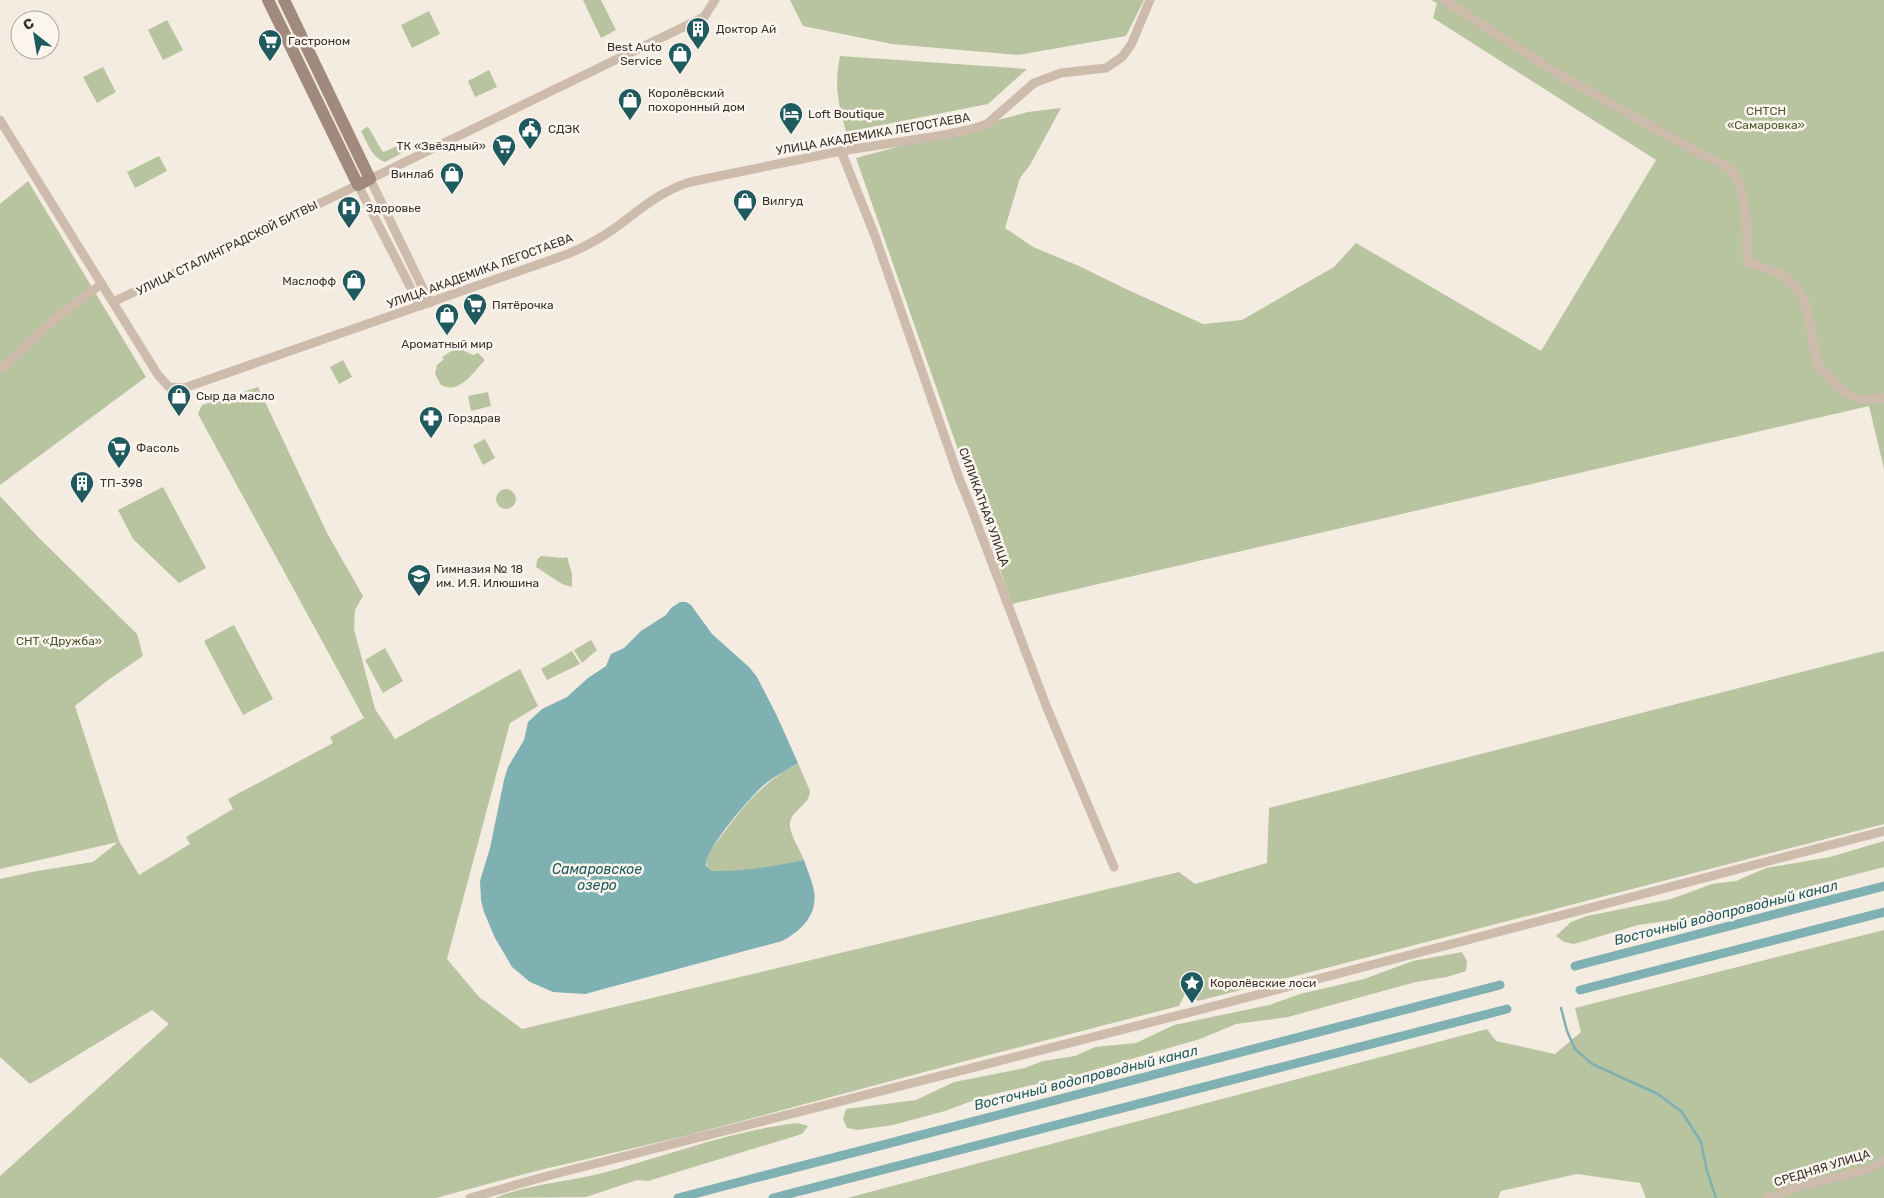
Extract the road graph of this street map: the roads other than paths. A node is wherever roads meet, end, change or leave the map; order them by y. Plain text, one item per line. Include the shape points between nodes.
1 (268, 0) edge
2 (284, 0) edge
3 (715, 0) edge
4 (1150, 0) edge
5 (1444, 0) edge
6 (0, 120) edge
7 (841, 151) junction
8 (370, 179) junction
9 (358, 185) junction
10 (102, 284) junction
11 (113, 302) junction
12 (430, 303) junction
13 (420, 306) junction
14 (0, 370) edge
15 (1884, 398) edge
16 (1884, 831) edge
17 (1114, 867) dead end
18 (1884, 1160) edge
19 (470, 1198) edge
20 (1767, 1198) edge

1 - 9 street
2 - 8 street
3 - 8 street, УЛИЦА СТАЛИНГРАДСКОЙ БИТВЫ via 704,17
4 - 7 street, УЛИЦА АКАДЕМИКА ЛЕГОСТАЕВА via 1131,45 1122,57 1106,68 1060,74 1034,83 994,119 972,129
5 - 15 street via 1560,75 1723,164 1735,175 1740,186 1748,262 1785,277 1801,294 1818,366 1855,399
6 - 10 street
7 - 12 street, УЛИЦА АКАДЕМИКА ЛЕГОСТАЕВА via 674,187 607,233 568,254
7 - 17 street, СИЛИКАТНАЯ УЛИЦА via 875,236 1004,598
8 - 9 street, УЛИЦА СТАЛИНГРАДСКОЙ БИТВЫ
8 - 12 street
9 - 11 street, УЛИЦА СТАЛИНГРАДСКОЙ БИТВЫ
9 - 13 street
10 - 11 street
10 - 14 street via 88,292
11 - 13 street, УЛИЦА АКАДЕМИКА ЛЕГОСТАЕВА via 158,375 169,387 176,388 184,388
12 - 13 street, УЛИЦА АКАДЕМИКА ЛЕГОСТАЕВА
16 - 19 street
18 - 20 street, СРЕДНЯЯ УЛИЦА via 1868,1169

